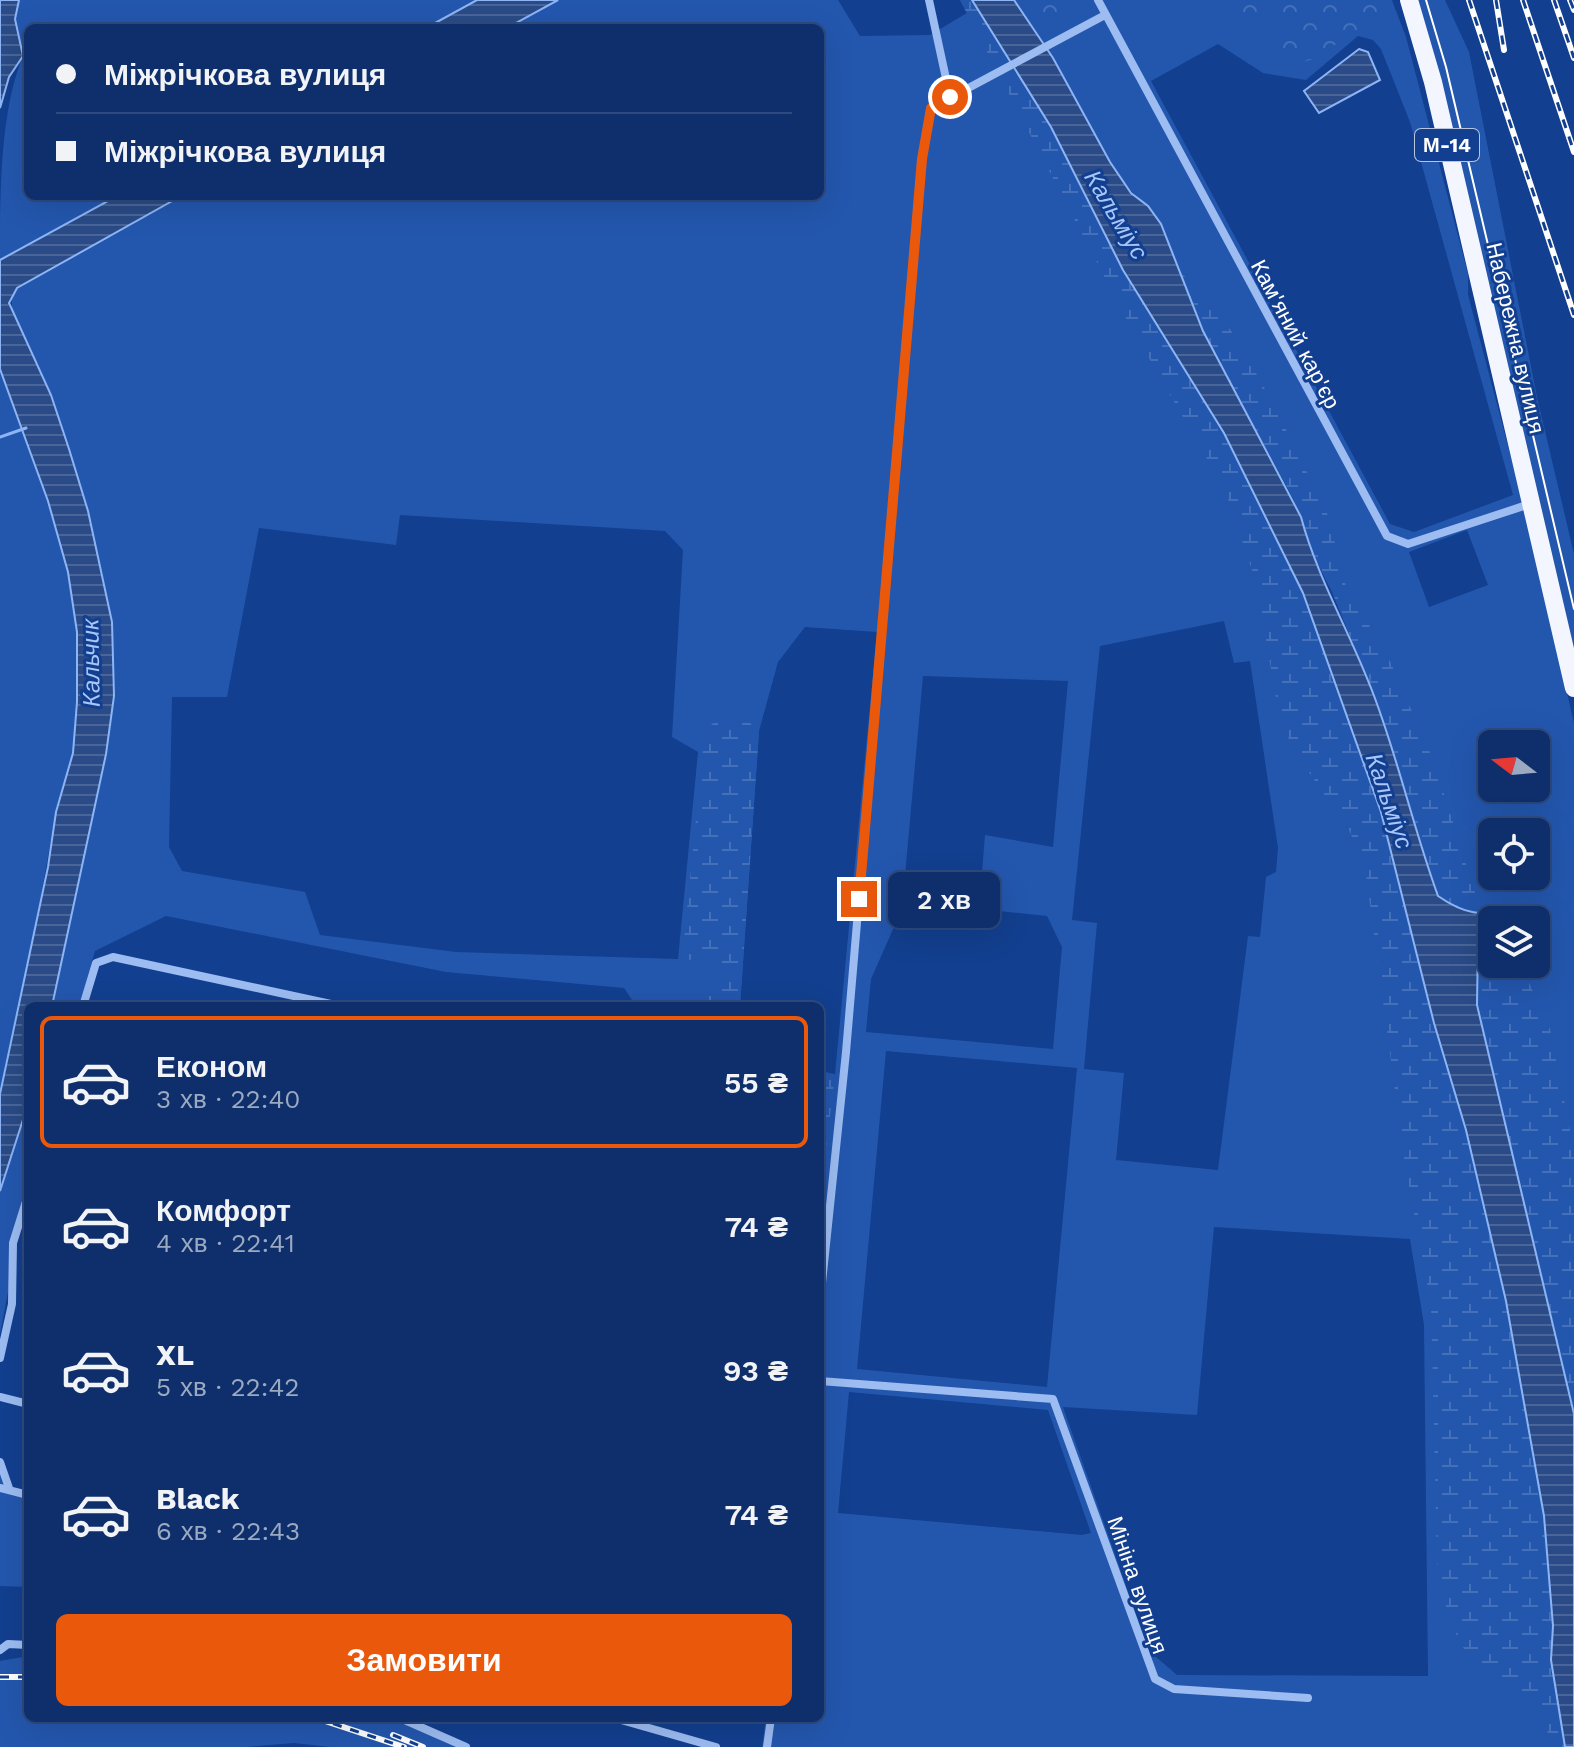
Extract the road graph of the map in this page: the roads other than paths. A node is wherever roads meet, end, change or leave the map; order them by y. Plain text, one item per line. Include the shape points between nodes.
1 (929, 0) edge
2 (1098, 0) edge
3 (1409, 0) edge
4 (1105, 15) junction
5 (950, 97) junction
6 (1530, 504) junction
7 (1574, 688) edge
8 (84, 1002) edge
9 (321, 1002) edge
10 (24, 1208) edge
11 (824, 1218) edge
12 (15, 1266) junction
13 (24, 1268) edge
14 (0, 1358) edge
15 (824, 1381) edge
16 (0, 1397) edge
17 (24, 1403) edge
18 (0, 1462) edge
19 (4, 1488) edge
20 (24, 1494) edge
21 (24, 1645) edge
22 (0, 1650) edge
23 (1308, 1698) dead end
24 (415, 1722) edge
25 (628, 1722) edge
26 (770, 1722) edge
27 (466, 1747) edge
28 (716, 1747) edge
29 (767, 1747) edge

1 - 5 street
2 - 4 street, Кам'яний кар'єр
3 - 6 highway, Набережна вулиця / М-14 via 1433,82
4 - 5 street
4 - 6 street, Кам'яний кар'єр via 1387,536 1408,544
5 - 11 street via 931,108 922,159 848,1037
6 - 7 highway, Набережна вулиця / М-14
8 - 9 street via 96,963 113,957
10 - 12 street via 13,1243
12 - 13 street
12 - 14 street
15 - 23 street, Мініна вулиця via 1053,1399 1155,1679 1174,1689
16 - 17 street
18 - 19 street
19 - 20 street
21 - 22 street via 8,1644
24 - 27 street
25 - 28 street
26 - 29 street

